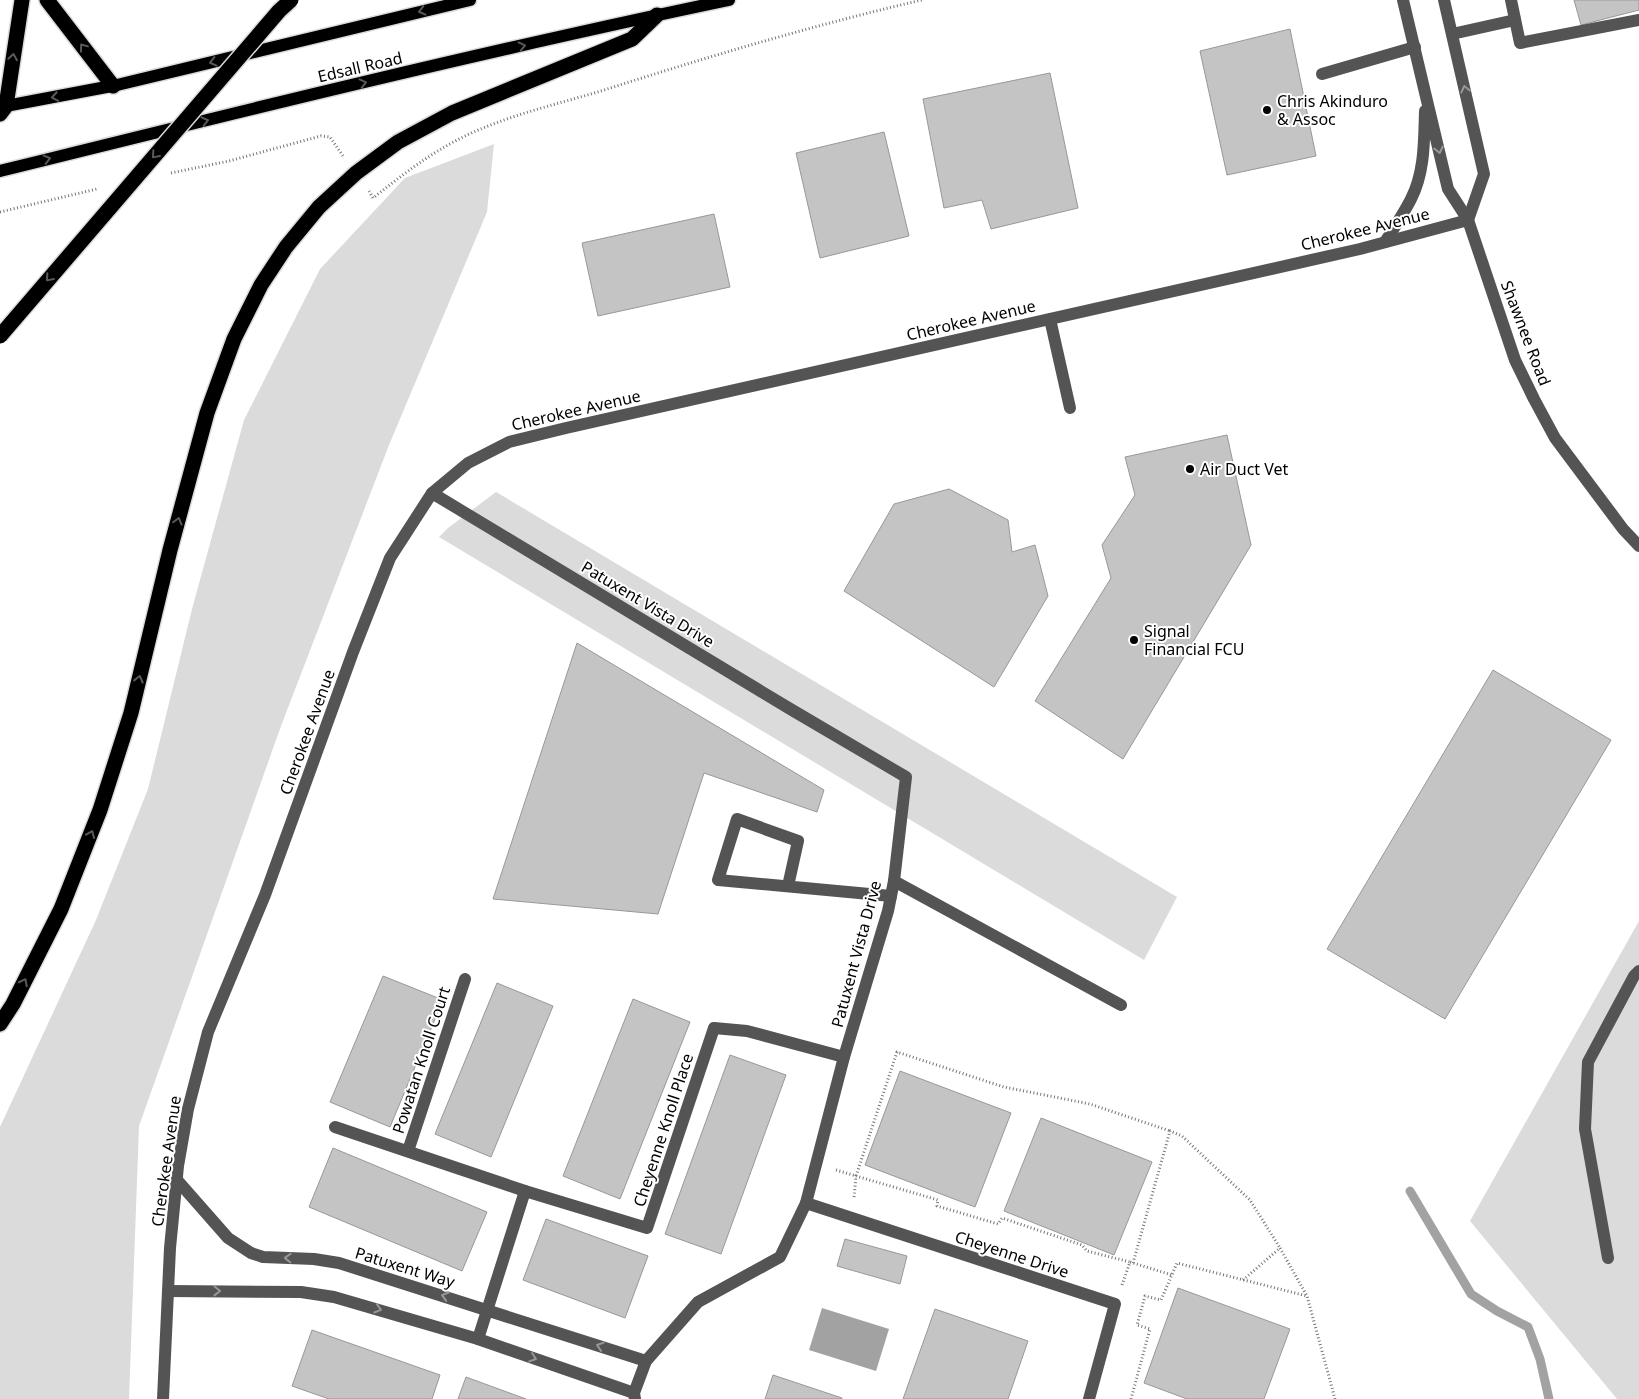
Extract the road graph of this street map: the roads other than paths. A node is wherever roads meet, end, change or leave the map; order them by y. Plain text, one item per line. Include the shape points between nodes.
1 (22, 0) edge
2 (47, 0) edge
3 (291, 0) edge
4 (470, 0) edge
5 (729, 0) edge
6 (1403, 0) edge
7 (1444, 0) edge
8 (1511, 0) edge
9 (657, 15) junction
10 (1515, 20) junction
11 (1639, 20) edge
12 (1452, 34) junction
13 (1415, 47) junction
14 (1322, 74) dead end
15 (113, 86) junction
16 (1426, 93) junction
17 (2, 109) edge
18 (0, 171) edge
19 (1468, 220) junction
20 (1385, 242) junction
21 (1050, 319) junction
22 (0, 336) edge
23 (1070, 408) dead end
24 (432, 493) junction
25 (1639, 546) edge
26 (894, 881) junction
27 (788, 886) junction
28 (891, 896) junction
29 (1639, 971) edge
30 (465, 979) dead end
31 (1120, 1005) dead end
32 (0, 1024) edge
33 (844, 1057) junction
34 (335, 1127) dead end
35 (408, 1151) junction
36 (177, 1180) junction
37 (525, 1192) junction
38 (806, 1204) junction
39 (1608, 1258) dead end
40 (168, 1291) junction
41 (488, 1309) junction
42 (478, 1339) junction
43 (646, 1360) junction
44 (635, 1396) edge
45 (163, 1399) edge
46 (1089, 1399) edge

17 -> 1 highway
15 -> 2 highway
3 -> 22 highway, bridge
4 -> 15 main road
5 - 9 main road, Edsall Road
6 - 13 street
7 - 12 street
8 - 10 street
18 -> 9 main road, Edsall Road via 305,96
32 -> 9 highway via 61,909 100,810 131,713 170,550 208,413 234,339 261,285 286,247 319,207 356,173 398,142 452,113 632,39
10 - 11 street via 1520,43
10 - 12 street
19 -> 12 street via 1484,174
13 - 14 street
13 - 16 street
15 -> 17 main road
16 -> 19 street via 1448,189
16 - 20 street via 1422,166 1418,182
19 - 20 street, Cherokee Avenue
19 - 25 street, Shawnee Road via 1515,360 1534,399 1573,464
20 - 21 street, Cherokee Avenue
21 - 23 street
21 - 24 street, Cherokee Avenue via 509,442 468,463
24 - 26 street, Patuxent Vista Drive via 906,777
24 - 36 street, Cherokee Avenue via 390,558 265,895 208,1032 188,1109
26 - 28 street, Patuxent Vista Drive
26 - 31 street
27 - 27 street via 718,880 737,819 798,841
27 - 28 street
28 - 33 street, Patuxent Vista Drive
29 - 39 street via 1588,1062 1585,1129
30 - 35 street, Powatan Knoll Court
33 - 37 street, Cheyenne Knoll Place via 747,1031 714,1028 647,1228
33 - 38 street, Patuxent Vista Drive
34 - 35 street, Cheyenne Knoll Place
35 - 37 street, Cheyenne Knoll Place
36 - 40 street, Cherokee Avenue
41 -> 36 street, Patuxent Way via 339,1263 251,1253 228,1238
37 - 41 street
38 - 43 street, Patuxent Vista Drive via 780,1257 698,1302
38 - 46 street, Cheyenne Drive via 1115,1304
40 -> 42 street via 301,1292 334,1297
40 - 45 street, Cherokee Avenue
41 - 42 street
43 -> 41 street, Patuxent Way
42 -> 44 street
43 - 44 street, Patuxent Vista Drive

